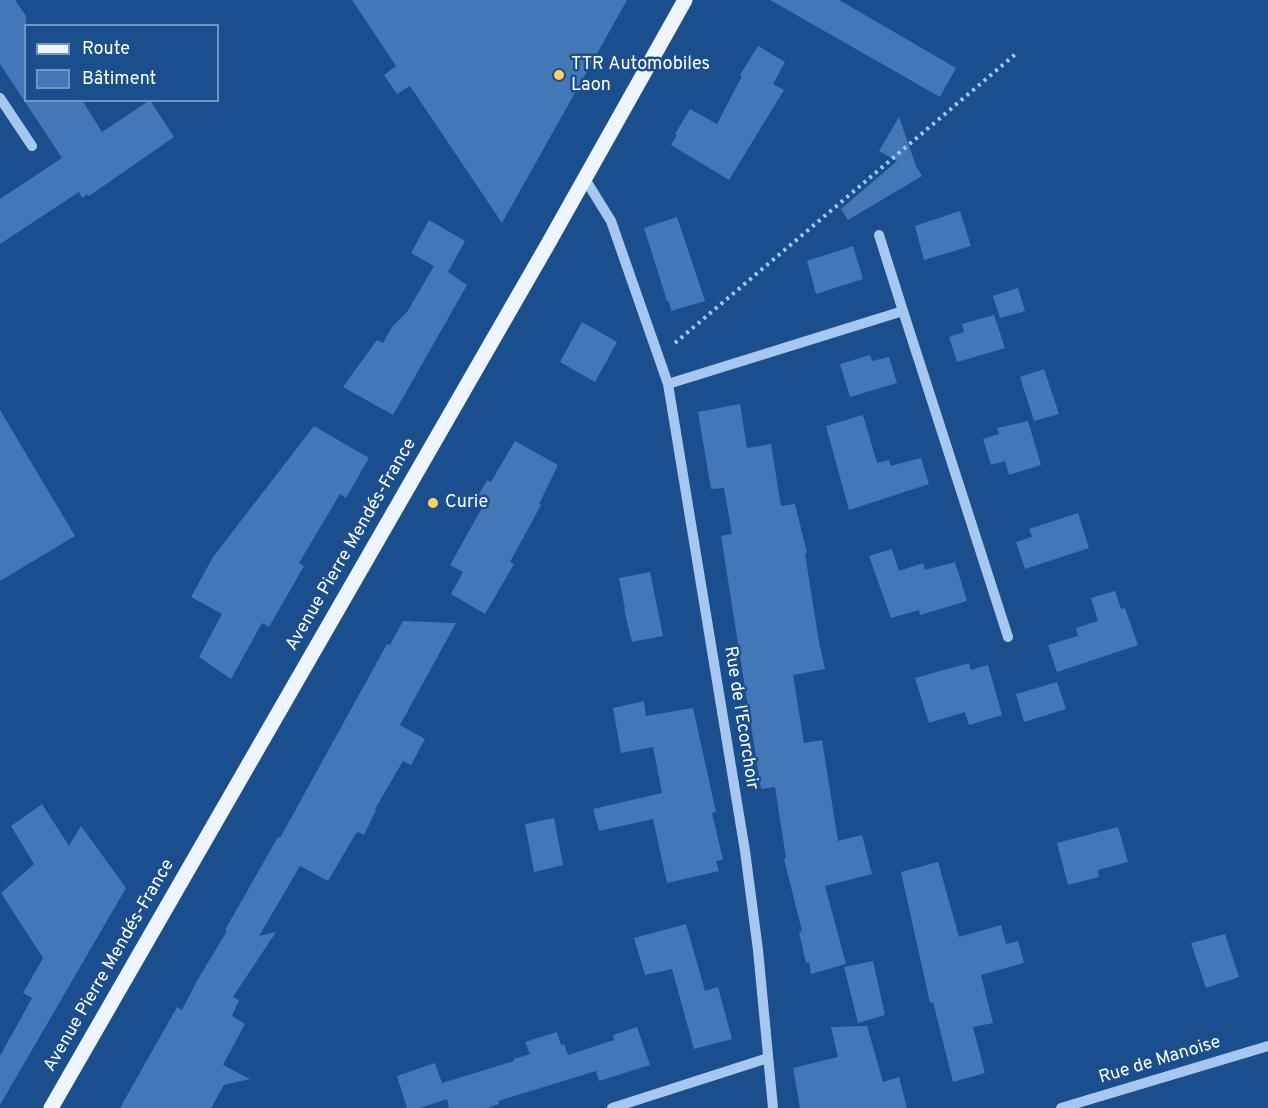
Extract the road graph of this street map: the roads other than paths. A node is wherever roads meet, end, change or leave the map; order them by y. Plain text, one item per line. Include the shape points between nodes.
1 (683, 1) edge
2 (0, 98) edge
3 (32, 146) dead end
4 (585, 179) junction
5 (879, 235) dead end
6 (903, 311) junction
7 (668, 384) junction
8 (1008, 637) dead end
9 (1268, 1046) edge
10 (768, 1058) junction
11 (51, 1108) edge
12 (612, 1108) edge
13 (773, 1108) edge
14 (1061, 1108) edge

1 - 4 main road, Avenue Pierre Mendés-France
2 - 3 street
4 - 7 street, Rue de l'Ecorchoir via 611,221
4 - 11 main road, Avenue Pierre Mendés-France
5 - 6 street
6 - 7 street
6 - 8 street
7 - 10 street, Rue de l'Ecorchoir via 745,850
9 - 14 street, Rue de Manoise
10 - 12 street
10 - 13 street, Rue de l'Ecorchoir

